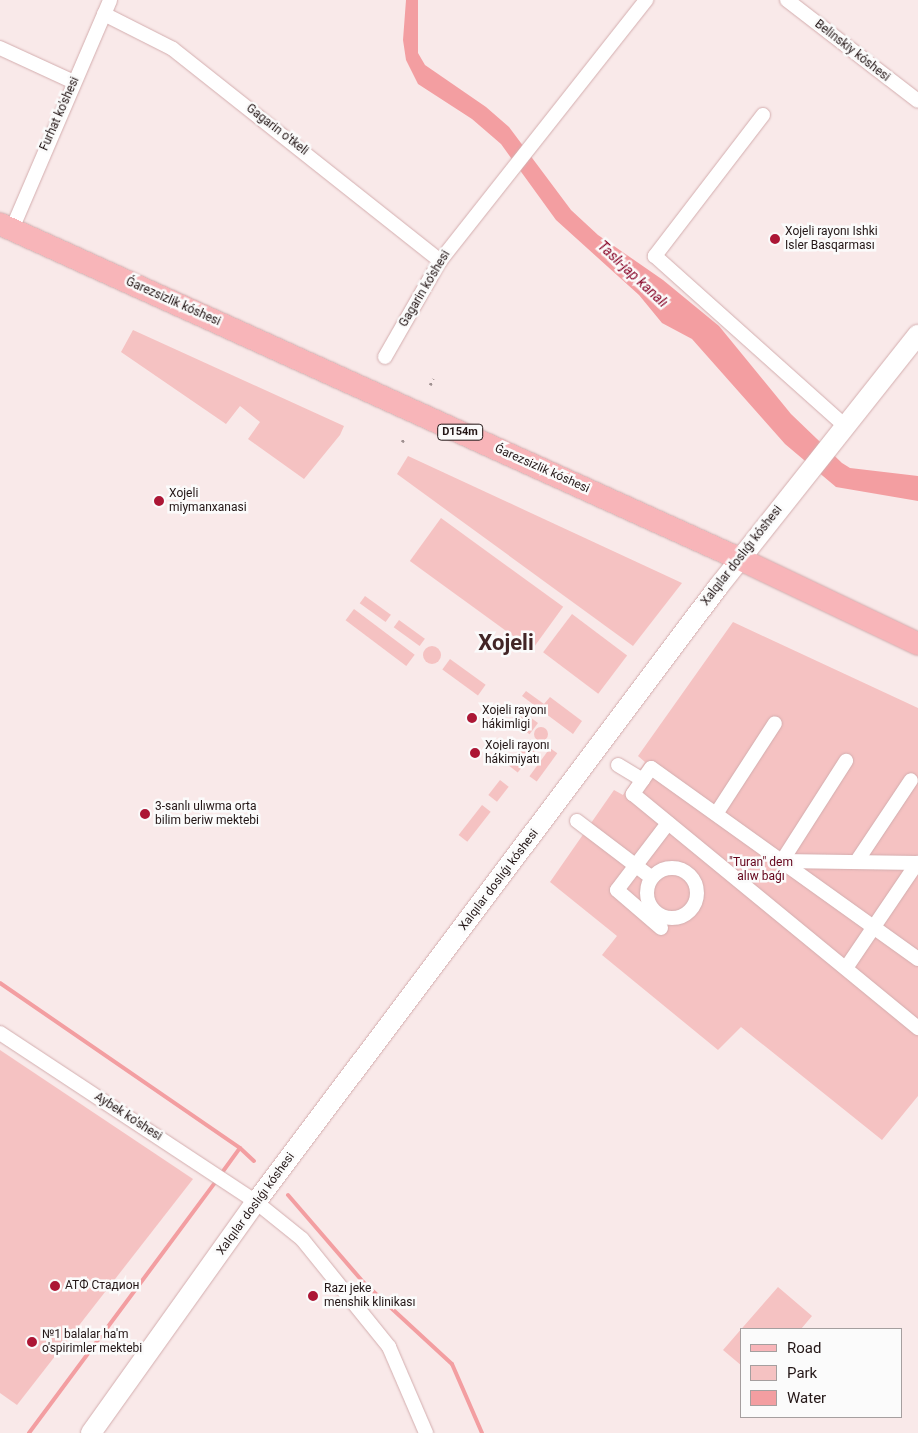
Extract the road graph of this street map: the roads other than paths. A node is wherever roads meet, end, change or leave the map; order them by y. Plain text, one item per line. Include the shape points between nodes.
1 (110, 0) edge
2 (646, 0) edge
3 (787, 0) edge
4 (104, 14) junction
5 (0, 48) edge
6 (74, 82) junction
7 (918, 101) edge
8 (763, 115) dead end
9 (6, 226) edge
10 (440, 261) junction
11 (918, 335) edge
12 (385, 358) dead end
13 (839, 433) junction
14 (740, 559) junction
15 (918, 644) edge
16 (776, 723) dead end
17 (846, 761) dead end
18 (618, 765) dead end
19 (642, 780) junction
20 (911, 780) dead end
21 (716, 814) junction
22 (577, 821) dead end
23 (668, 823) junction
24 (782, 861) junction
25 (857, 861) junction
26 (917, 863) edge
27 (652, 878) junction
28 (656, 920) junction
29 (874, 927) junction
30 (918, 959) edge
31 (846, 968) junction
32 (918, 1028) edge
33 (0, 1033) edge
34 (256, 1202) junction
35 (91, 1433) edge
36 (426, 1433) edge

1 - 4 street, Furhat ko'shesi
2 - 10 street, Gagarin ko'shesi
3 - 7 street, Belinskiy kóshesi
4 - 6 street, Furhat ko'shesi
4 - 10 street, Gagarin o'tkeli via 173,49
5 - 6 street
6 - 9 street, Furhat ko'shesi
8 - 13 street via 655,256
9 - 14 main road, Ǵarezsizlik kóshesi / D154m
10 - 12 street, Gagarin ko'shesi
11 - 13 street, Xalqılar doslıǵı kóshesi
13 - 14 street, Xalqılar doslıǵı kóshesi
14 - 15 main road, Ǵarezsizlik kóshesi / D154m
14 - 34 street, Xalqılar doslıǵı kóshesi
16 - 21 street
17 - 24 street
18 - 19 street
19 - 21 street via 651,768
19 - 23 street via 633,794
20 - 25 street
21 - 24 street
22 - 27 street
23 - 28 street via 617,890
23 - 31 street
24 - 25 street
24 - 29 street
25 - 26 street
26 - 29 street
27 - 28 street via 648,900
27 - 28 street via 666,869 681,870 693,881 696,889 693,906 688,912
29 - 30 street
29 - 31 street
31 - 32 street
33 - 34 street, Aybek ko'shesi
34 - 35 street, Xalqılar doslıǵı kóshesi
34 - 36 street, Aybek ko'shesi via 302,1239 389,1347

